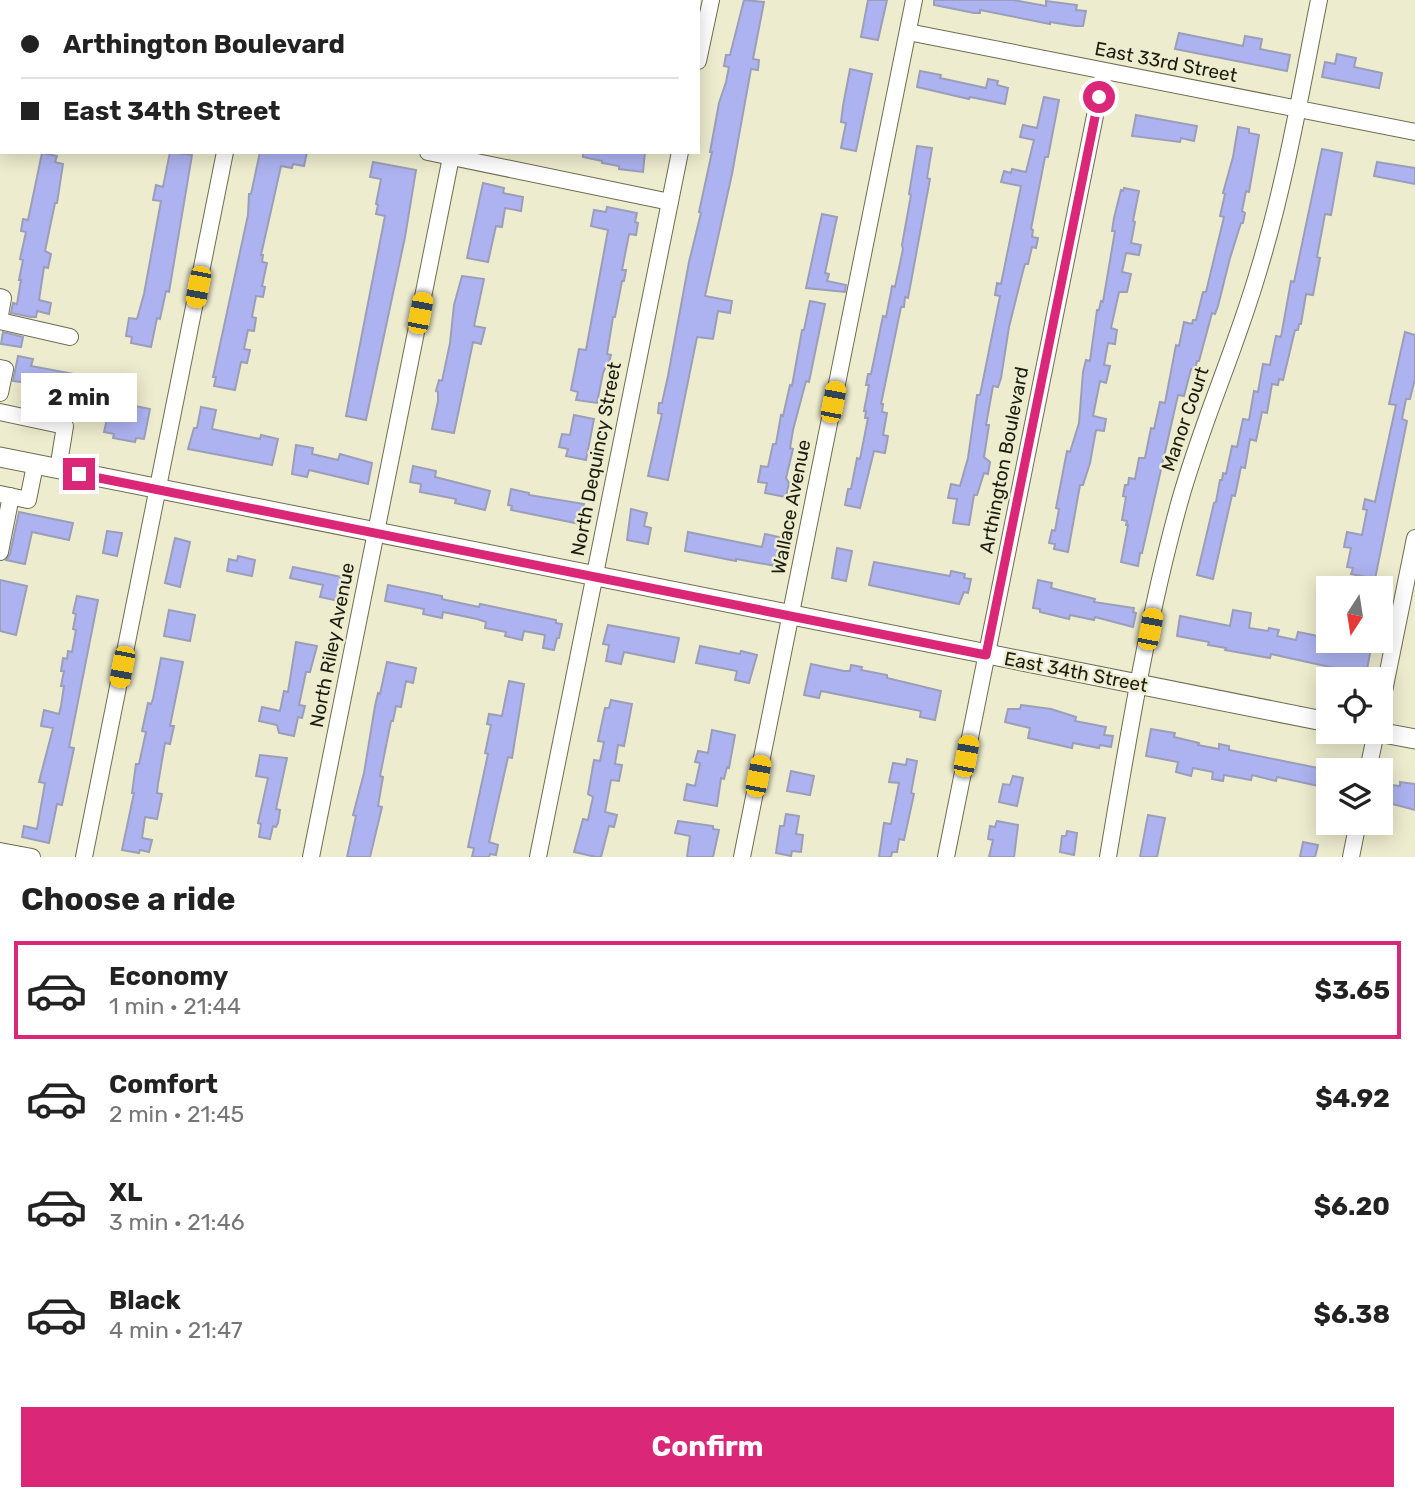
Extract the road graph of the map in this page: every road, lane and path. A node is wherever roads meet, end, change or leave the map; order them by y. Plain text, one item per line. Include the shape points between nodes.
1 (711, 0) edge
2 (914, 0) edge
3 (1319, 0) edge
4 (908, 32) junction
5 (700, 52) edge
6 (1104, 71) junction
7 (1297, 110) junction
8 (1415, 132) edge
9 (225, 154) edge
10 (680, 154) edge
11 (452, 155) edge
12 (670, 202) junction
13 (0, 297) edge
14 (0, 315) edge
15 (0, 321) edge
16 (70, 337) dead end
17 (0, 368) edge
18 (0, 393) edge
19 (0, 412) edge
20 (0, 457) edge
21 (36, 465) junction
22 (58, 469) junction
23 (158, 489) junction
24 (5, 503) edge
25 (2, 528) edge
26 (376, 533) junction
27 (1415, 538) edge
28 (0, 548) edge
29 (594, 577) junction
30 (790, 615) junction
31 (986, 655) junction
32 (1389, 667) edge
33 (1140, 684) junction
34 (1316, 720) edge
35 (1393, 735) edge
36 (1415, 739) edge
37 (1355, 835) edge
38 (0, 851) edge
39 (32, 857) edge
40 (84, 857) edge
41 (311, 857) edge
42 (538, 857) edge
43 (742, 857) edge
44 (946, 857) edge
45 (1108, 857) edge
46 (1351, 857) edge

1 - 5 street
2 - 4 street, Wallace Avenue
3 - 7 street, Manor Court
4 - 6 street, East 33rd Street
4 - 30 street, Wallace Avenue
6 - 7 street, East 33rd Street
6 - 31 street, Arthington Boulevard
7 - 8 street, East 33rd Street
7 - 33 street, Manor Court via 1259,271 1202,425 1179,504
9 - 23 street
10 - 12 street, North Dequincy Street
11 - 12 street
11 - 26 street, North Riley Avenue
12 - 29 street, North Dequincy Street
13 - 14 street
15 - 16 street
17 - 18 street via 5,369
19 - 22 street via 65,426
20 - 21 main road, East 34th Street
21 - 22 main road, East 34th Street
21 - 24 street via 28,500
22 - 23 main road, East 34th Street
23 - 26 main road, East 34th Street
23 - 40 street
24 - 25 street
25 - 28 street
26 - 29 main road, East 34th Street
26 - 41 street, North Riley Avenue
27 - 32 street
29 - 30 main road, East 34th Street
29 - 42 street, North Dequincy Street
30 - 31 main road, East 34th Street
30 - 43 street, Wallace Avenue
31 - 33 main road, East 34th Street
31 - 44 street, Arthington Boulevard
33 - 34 main road, East 34th Street
33 - 45 street, Manor Court
35 - 36 main road
37 - 46 street
38 - 39 street

